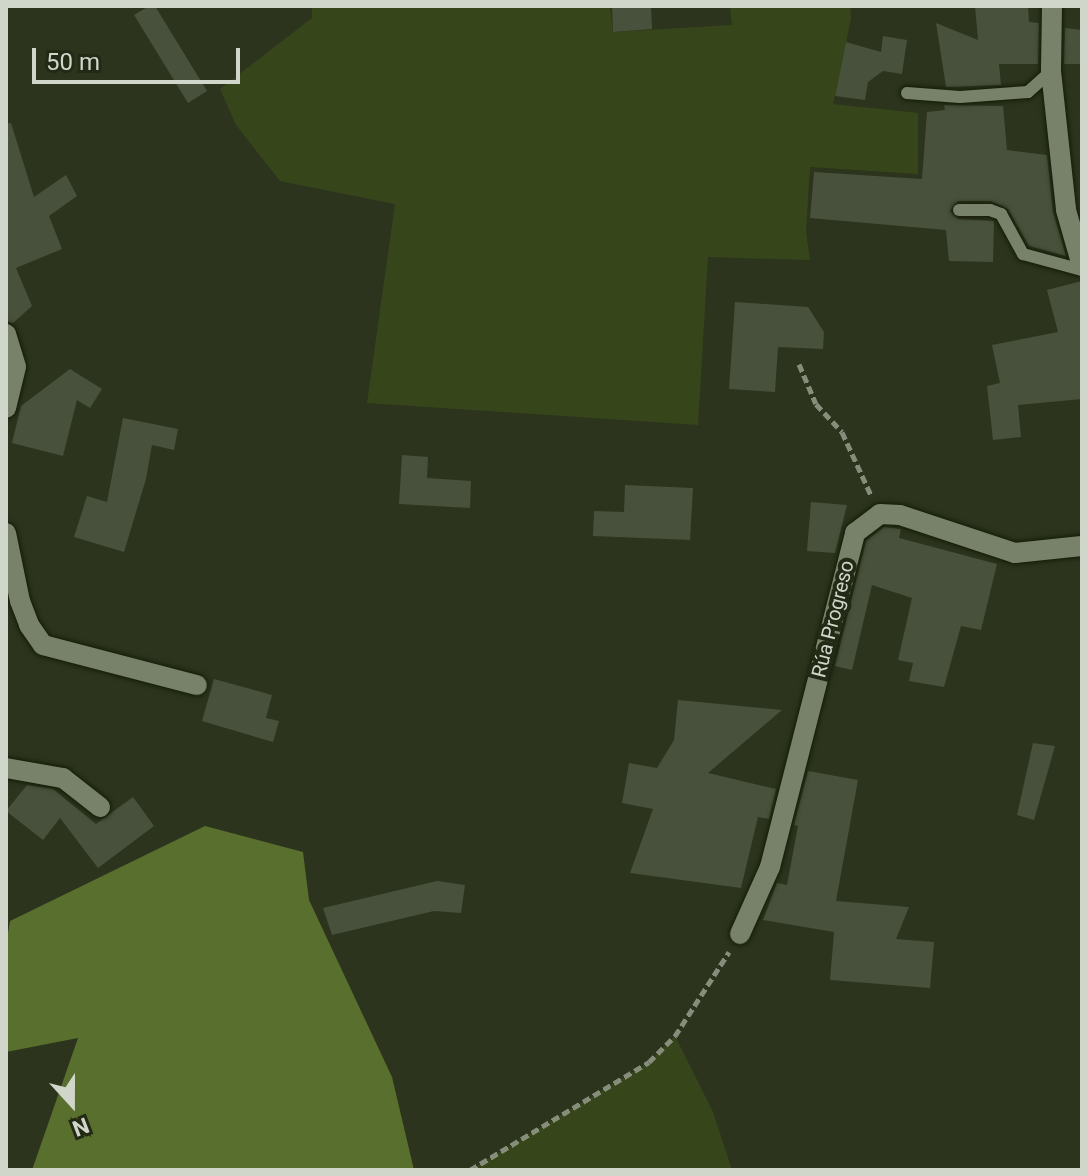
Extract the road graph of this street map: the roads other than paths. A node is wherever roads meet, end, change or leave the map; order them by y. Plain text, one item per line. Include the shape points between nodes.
1 (1052, 6) edge
2 (1051, 71) junction
3 (907, 93) dead end
4 (959, 210) dead end
5 (1074, 210) edge
6 (1082, 268) edge
7 (6, 334) edge
8 (6, 408) edge
9 (6, 533) edge
10 (1082, 546) edge
11 (197, 685) dead end
12 (6, 768) edge
13 (100, 807) dead end
14 (740, 934) road end

1 - 2 street
2 - 3 lane via 1028,92 960,97
2 - 5 street
4 - 6 lane via 1001,214 1023,254
5 - 6 street
7 - 8 street via 16,367
9 - 11 street via 20,601 43,645
10 - 14 street, Rúa Progreso via 1015,553 900,515 880,514 855,533 770,867
12 - 13 street via 63,778

